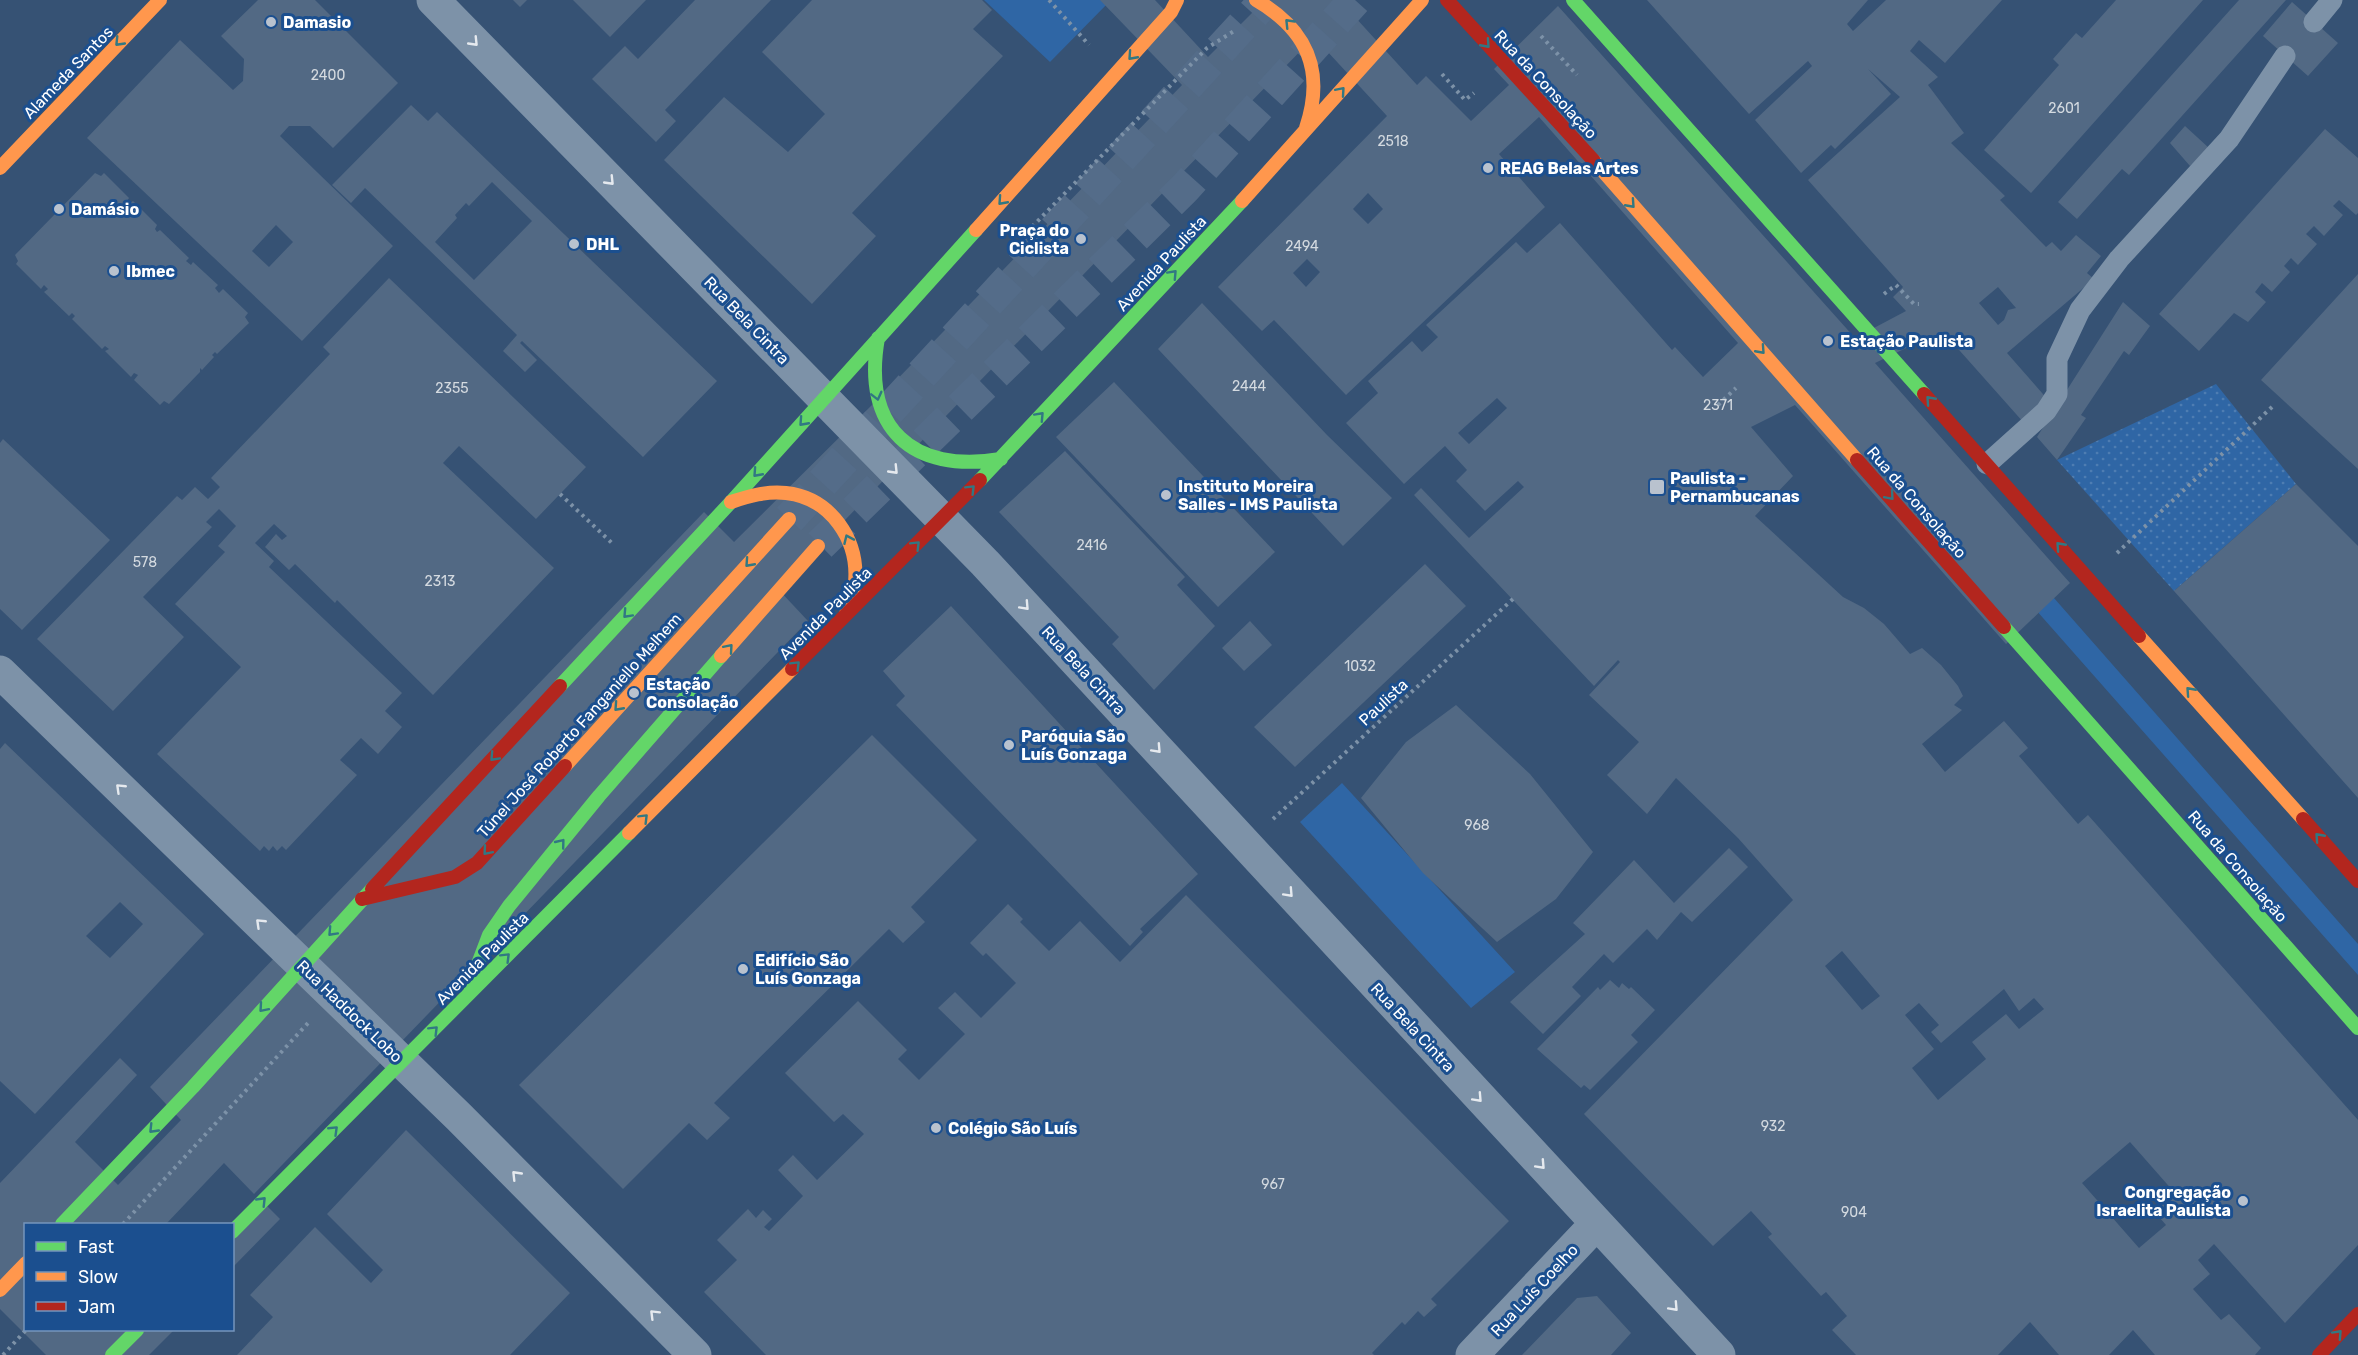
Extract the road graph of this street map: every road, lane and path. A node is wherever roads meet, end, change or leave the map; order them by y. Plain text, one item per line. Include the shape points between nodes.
1 (160, 0) edge
2 (433, 0) edge
3 (1049, 0) edge
4 (1191, 0) edge
5 (1256, 0) edge
6 (1422, 0) edge
7 (1447, 0) edge
8 (1573, 0) edge
9 (2332, 0) edge
10 (1174, 6) edge
11 (2314, 22) dead end
12 (1541, 36) dead end
13 (1089, 45) dead end
14 (2285, 56) dead end
15 (1442, 74) dead end
16 (1577, 75) dead end
17 (1474, 93) dead end
18 (1303, 135) junction
19 (0, 168) edge
20 (1884, 294) dead end
21 (1919, 304) dead end
22 (878, 338) junction
23 (1736, 388) dead end
24 (824, 399) junction
25 (1718, 405) dead end
26 (2273, 406) dead end
27 (1001, 459) junction
28 (1987, 464) junction
29 (560, 494) dead end
30 (731, 502) junction
31 (789, 519) tunnel mouth
32 (942, 519) junction
33 (614, 544) dead end
34 (818, 546) tunnel mouth
35 (2117, 553) dead end
36 (1514, 599) dead end
37 (845, 616) junction
38 (0, 672) edge
39 (1269, 823) dead end
40 (2358, 881) edge
41 (362, 899) junction
42 (302, 964) junction
43 (465, 998) junction
44 (2358, 1028) edge
45 (402, 1062) junction
46 (63, 1223) edge
47 (1596, 1224) junction
48 (234, 1230) edge
49 (24, 1265) edge
50 (0, 1290) edge
51 (2358, 1314) edge
52 (24, 1331) edge
53 (135, 1331) edge
54 (3, 1355) edge
55 (112, 1355) edge
56 (695, 1355) edge
57 (1472, 1355) edge
58 (1719, 1355) edge
59 (2319, 1355) edge

1 -> 19 main road, Alameda Santos
2 -> 24 street, Rua Bela Cintra
3 - 13 path
4 - 10 main road
18 -> 5 main road via 1315,100 1312,62 1296,30 1283,16
18 -> 6 main road, Avenida Paulista
7 -> 44 main road, Rua da Consolação via 1585,151
28 -> 8 main road
9 - 11 lane
10 -> 22 main road
12 - 16 path
14 - 28 lane via 2229,139 2079,310 2057,359 2057,394 2046,411
15 - 17 path via 1465,100
27 -> 18 main road, Avenida Paulista
20 - 21 path via 1896,285 1914,304
22 - 24 main road
22 -> 27 main road via 873,365 875,392 886,420 907,444 928,457 952,464 977,465
23 - 25 path
24 -> 30 main road
24 -> 32 street, Rua Bela Cintra
26 - 35 path
32 -> 27 main road, Avenida Paulista
40 -> 28 main road
29 - 33 path
37 -> 30 main road via 854,591 856,565 843,528 825,508 802,496 776,490
30 -> 41 main road
31 -> 41 main road, Túnel José Roberto Fanganiello Melhem via 477,862 455,878
37 -> 32 main road, Avenida Paulista
32 -> 47 street, Rua Bela Cintra
43 -> 34 main road via 489,935 509,906 599,796
36 - 39 path, Paulista
43 -> 37 main road, Avenida Paulista
42 -> 38 street, Rua Haddock Lobo
41 -> 42 main road
42 - 45 street, Rua Haddock Lobo
42 -> 46 main road via 194,1087
45 -> 43 main road, Avenida Paulista
48 -> 45 main road, Avenida Paulista
56 -> 45 street, Rua Haddock Lobo
47 - 57 street, Rua Luís Coelho
47 -> 58 street, Rua Bela Cintra
49 - 50 main road
59 -> 51 main road
52 - 54 path
53 - 55 main road

